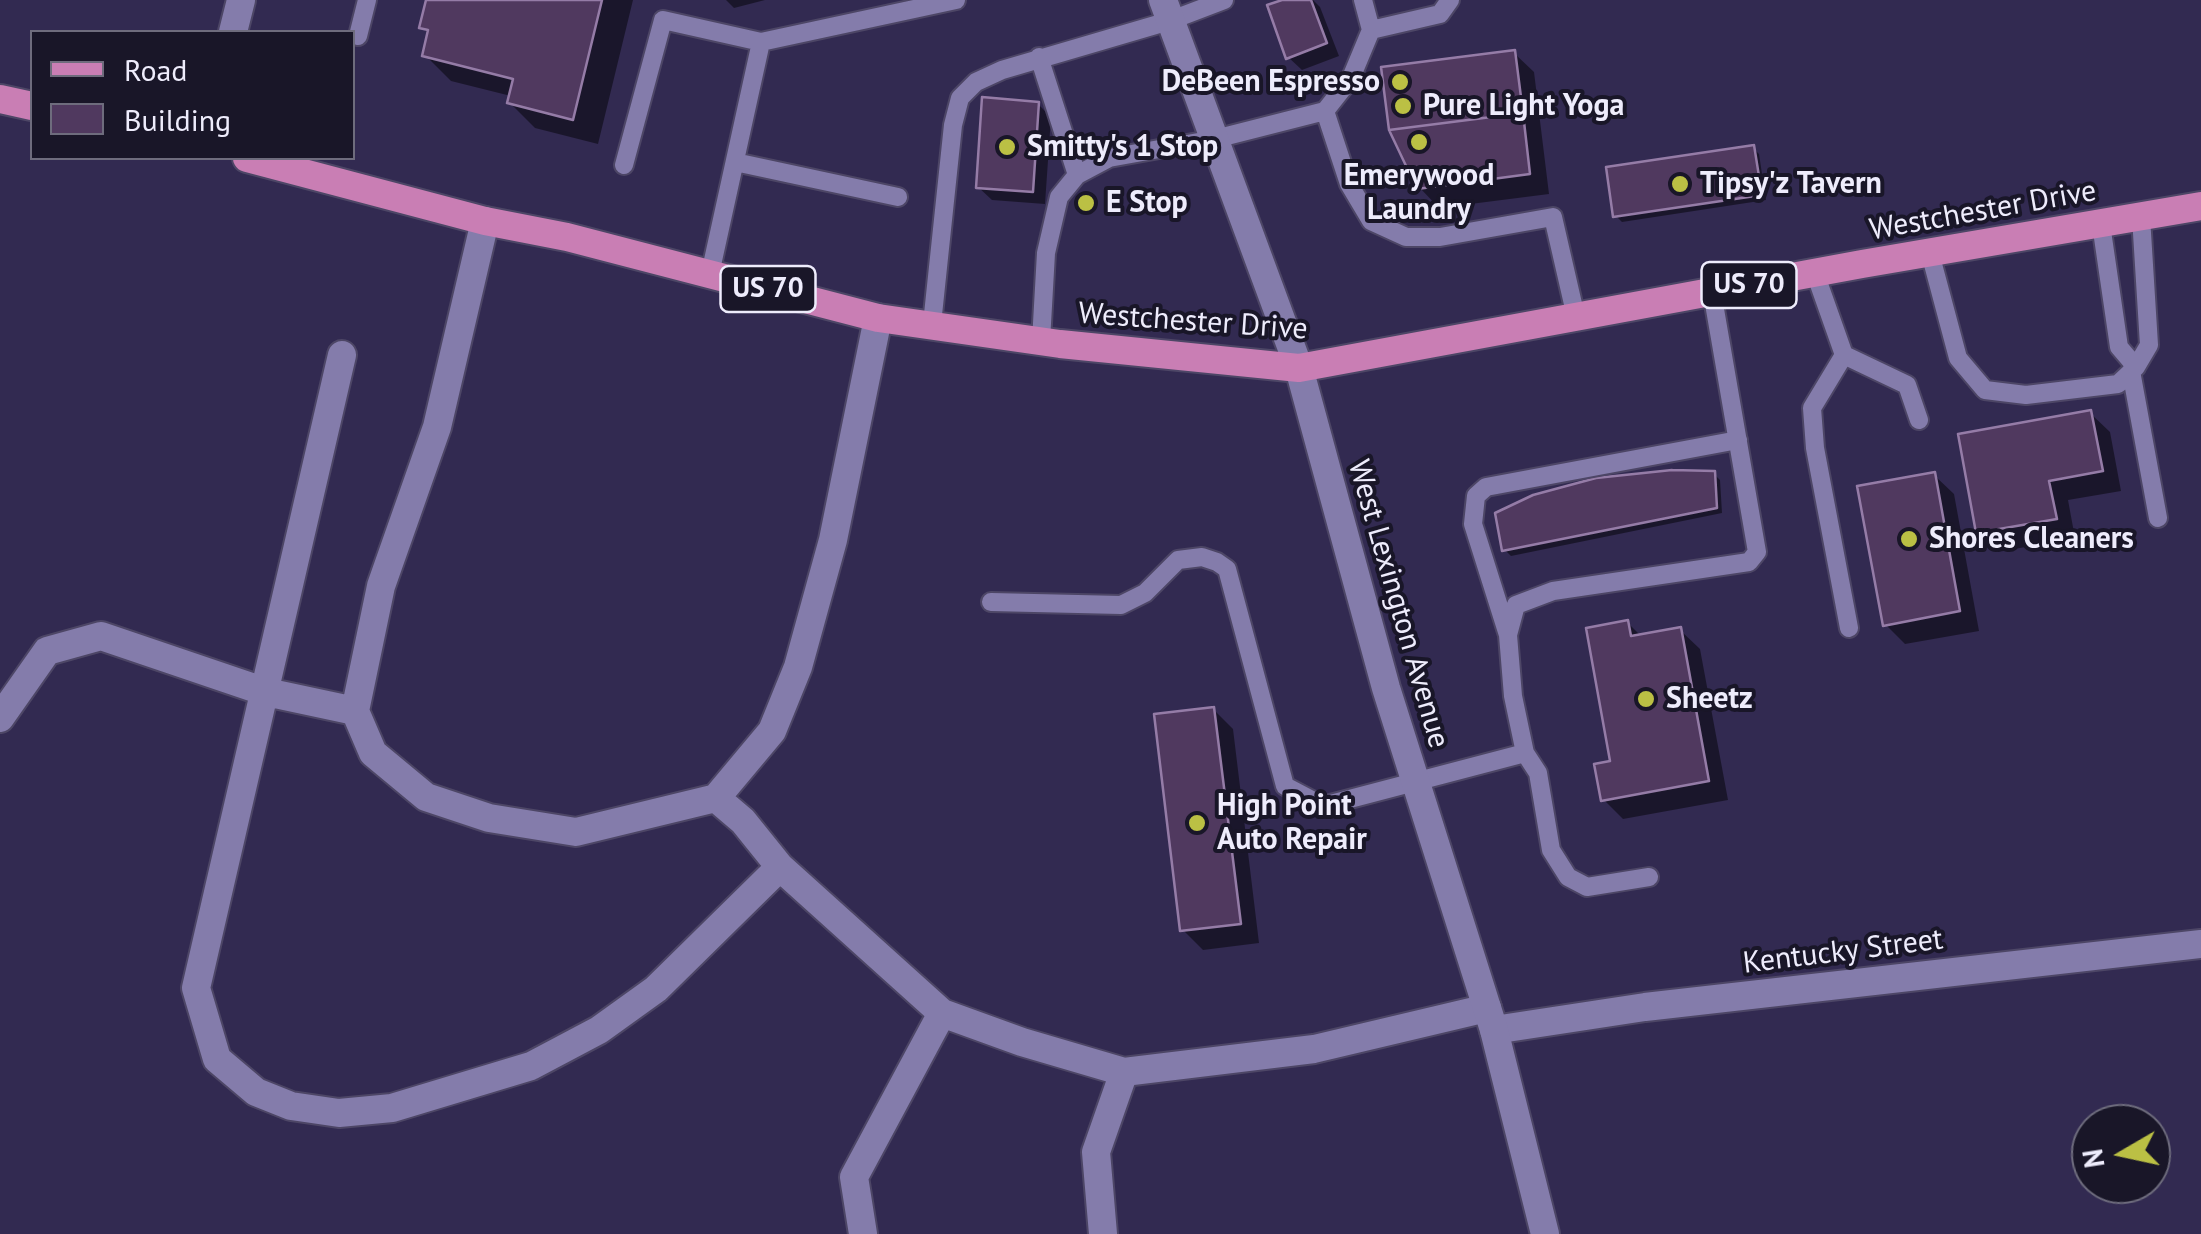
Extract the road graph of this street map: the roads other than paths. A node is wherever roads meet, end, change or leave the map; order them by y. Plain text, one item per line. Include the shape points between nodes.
1 (241, 0) edge
2 (367, 0) edge
3 (956, 0) edge
4 (1224, 0) edge
5 (1362, 0) edge
6 (1450, 0) edge
7 (1166, 10) edge
8 (234, 30) edge
9 (1371, 30) junction
10 (358, 36) dead end
11 (761, 42) junction
12 (1039, 57) junction
13 (0, 99) edge
14 (30, 106) edge
15 (1325, 111) junction
16 (1215, 139) junction
17 (255, 160) edge
18 (735, 162) junction
19 (624, 164) dead end
20 (1077, 174) junction
21 (898, 196) dead end
22 (2201, 206) edge
23 (2141, 217) junction
24 (486, 221) junction
25 (2101, 224) junction
26 (1930, 252) junction
27 (1814, 273) junction
28 (710, 274) junction
29 (1712, 292) junction
30 (1576, 317) junction
31 (878, 318) junction
32 (932, 324) junction
33 (1041, 341) junction
34 (342, 355) dead end
35 (1844, 356) junction
36 (1298, 368) junction
37 (2133, 369) junction
38 (1918, 420) dead end
39 (1738, 440) junction
40 (2158, 518) dead end
41 (992, 602) dead end
42 (1849, 628) dead end
43 (1508, 636) junction
44 (266, 692) junction
45 (355, 711) junction
46 (0, 718) edge
47 (1525, 753) junction
48 (1415, 780) junction
49 (716, 798) junction
50 (780, 867) junction
51 (1649, 877) dead end
52 (2201, 944) edge
53 (942, 1013) junction
54 (1490, 1019) junction
55 (1124, 1072) junction
56 (863, 1234) edge
57 (1103, 1234) edge
58 (1545, 1234) edge

1 - 8 street
2 - 10 lane
3 - 11 lane
4 - 7 lane
5 - 9 lane
6 - 9 lane via 1440,14
7 - 12 lane
7 - 16 street, West Lexington Avenue
9 - 15 lane via 1351,78
11 - 18 lane
11 - 19 lane via 663,20
12 - 20 lane
12 - 32 lane via 976,82 960,98
13 - 14 main road
15 - 16 lane
15 - 30 lane via 1349,184 1370,221 1406,237 1440,237 1552,217
16 - 20 lane via 1108,158
16 - 36 street, West Lexington Avenue
17 - 24 main road, Westchester Drive / US 70
18 - 21 lane
18 - 28 lane
20 - 33 lane via 1059,198 1046,253
22 - 23 main road, Westchester Drive / US 70
23 - 25 main road, Westchester Drive / US 70
23 - 37 lane via 2148,345
24 - 28 main road, Westchester Drive / US 70
24 - 45 street via 437,428 380,586
25 - 26 main road, Westchester Drive / US 70
25 - 37 lane via 2119,347
26 - 27 main road, Westchester Drive / US 70
26 - 37 lane via 1958,358 1985,390 2026,395 2118,384
27 - 29 main road, Westchester Drive / US 70
27 - 35 lane
28 - 31 main road, Westchester Drive / US 70
29 - 30 main road, Westchester Drive / US 70
29 - 39 lane
30 - 36 main road, Westchester Drive / US 70
31 - 32 main road, Westchester Drive / US 70
31 - 49 street via 833,540 798,667 772,731
32 - 33 main road, Westchester Drive / US 70
33 - 36 main road, Westchester Drive / US 70
34 - 44 street
35 - 38 lane via 1907,385
35 - 42 lane via 1812,408
36 - 48 street, West Lexington Avenue
37 - 40 lane
39 - 43 lane via 1758,552 1750,562 1553,591 1516,605
39 - 43 lane via 1486,487 1476,496 1474,524
41 - 48 lane via 1121,605 1146,593 1178,560 1217,562 1227,569 1285,786 1323,806
43 - 47 lane
44 - 45 street
44 - 46 street via 101,636 47,651
44 - 50 street via 196,988 217,1059 256,1092 290,1106 339,1113 392,1108 531,1066 599,1030 656,989
45 - 49 street via 373,752 426,797 489,818 576,832
47 - 48 lane
47 - 51 lane via 1538,774 1551,850 1568,877 1587,887
48 - 54 street, West Lexington Avenue
49 - 50 street
50 - 53 street
52 - 54 street, Kentucky Street
53 - 55 street
53 - 56 street via 854,1177
54 - 55 street, Kentucky Street
54 - 58 street, West Lexington Avenue
55 - 57 street via 1096,1152

